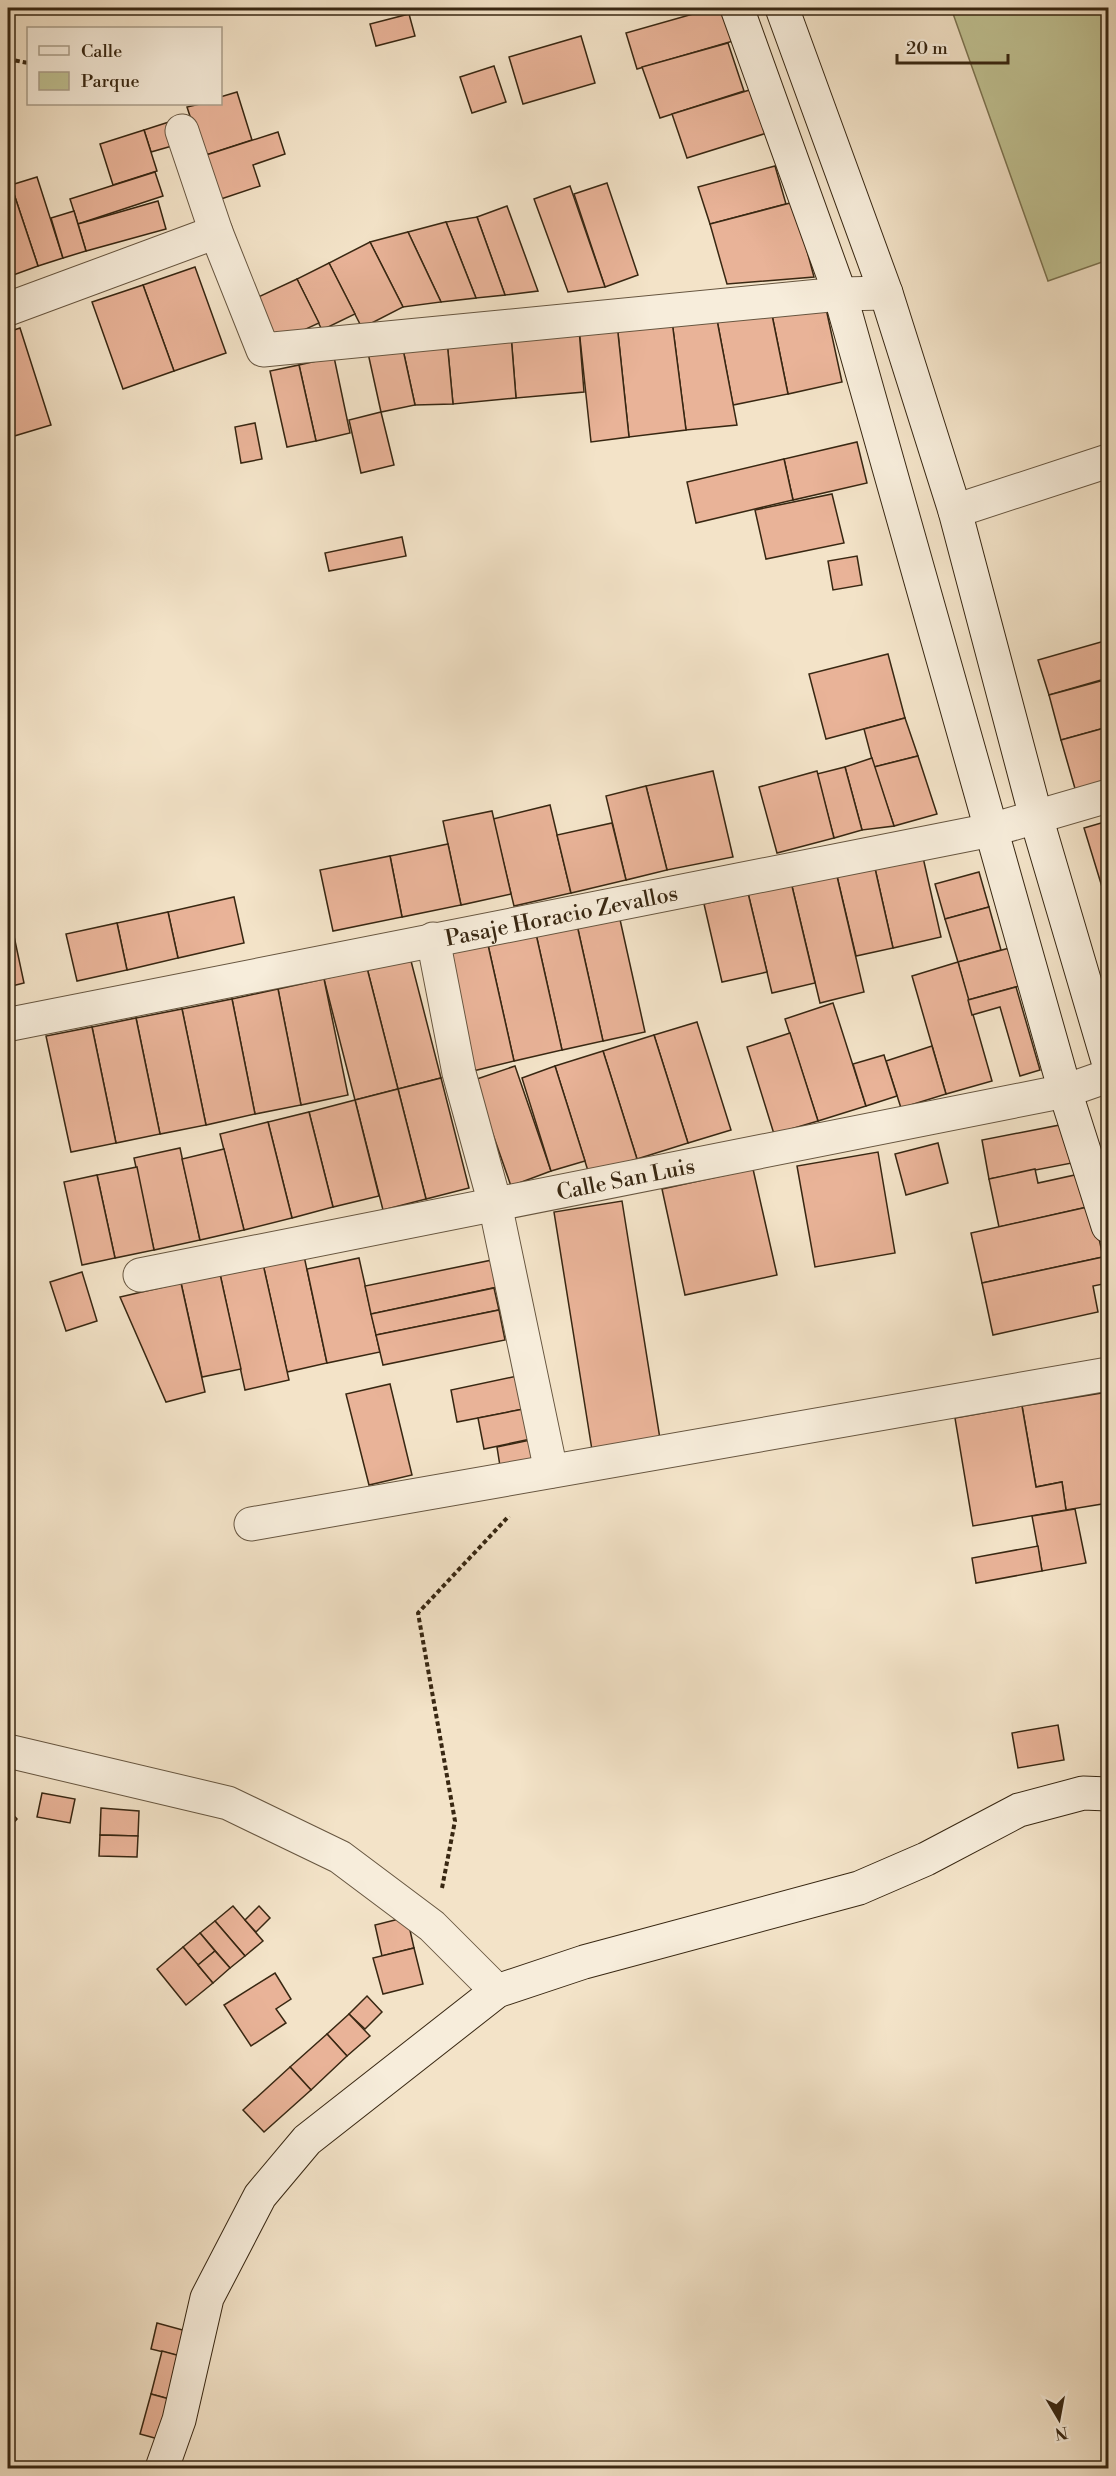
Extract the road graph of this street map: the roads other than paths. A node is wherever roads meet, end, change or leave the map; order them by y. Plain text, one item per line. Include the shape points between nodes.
1 (737, 8) edge
2 (782, 8) edge
3 (182, 131) dead end
4 (216, 232) junction
5 (886, 293) junction
6 (840, 294) junction
7 (8, 309) edge
8 (1108, 461) edge
9 (955, 511) junction
10 (1108, 796) edge
11 (1036, 817) junction
12 (991, 830) junction
13 (434, 939) junction
14 (11, 1024) dead end
15 (1108, 1061) edge
16 (1108, 1076) edge
17 (1065, 1091) junction
18 (495, 1204) junction
19 (1108, 1226) edge
20 (140, 1275) dead end
21 (1108, 1374) edge
22 (551, 1472) junction
23 (251, 1524) dead end
24 (8, 1751) edge
25 (1108, 1794) edge
26 (497, 1991) junction
27 (162, 2469) edge

1 - 6 street
2 - 5 street
3 - 4 street
4 - 6 street via 263,350
4 - 7 street
5 - 6 street
5 - 9 street
6 - 12 street
8 - 9 street
9 - 11 street
10 - 11 street, Pasaje Horacio Zevallos
11 - 12 street, Pasaje Horacio Zevallos
11 - 15 street
12 - 13 street, Pasaje Horacio Zevallos
12 - 17 street
13 - 14 street, Pasaje Horacio Zevallos
13 - 18 street via 459,1073
16 - 17 street, Calle San Luis
17 - 18 street, Calle San Luis
17 - 19 street
18 - 20 street, Calle San Luis
18 - 22 street
21 - 22 street
22 - 23 street
24 - 26 street via 228,1803 340,1857 432,1926
25 - 26 street via 1083,1793 1019,1810 926,1859 859,1888 584,1962
26 - 27 street via 307,2140 260,2196 207,2298 179,2420

